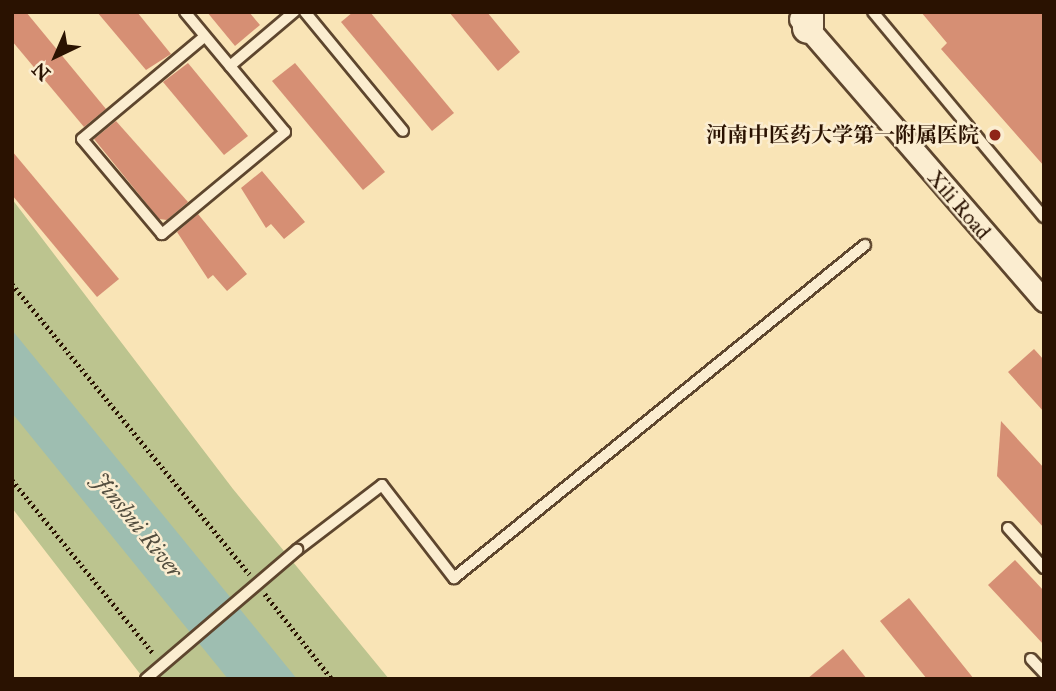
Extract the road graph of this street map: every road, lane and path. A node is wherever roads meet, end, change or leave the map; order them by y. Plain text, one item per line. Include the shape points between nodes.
1 (185, 12) edge
2 (294, 12) edge
3 (304, 12) edge
4 (873, 12) edge
5 (803, 17) edge
6 (205, 36) junction
7 (230, 66) junction
8 (403, 131) dead end
9 (1044, 217) edge
10 (865, 245) dead end
11 (12, 284) edge
12 (1044, 301) edge
13 (12, 480) edge
14 (1008, 528) dead end
15 (1044, 568) edge
16 (1031, 659) dead end
17 (161, 662) dead end
18 (1044, 673) edge
19 (146, 679) edge
20 (332, 679) edge

1 - 6 lane
2 - 7 lane
3 - 8 lane
4 - 9 lane
5 - 12 street, Xili Road
6 - 7 lane
6 - 7 lane via 82,139 162,234 285,132
10 - 19 lane, bridge via 454,578 382,485 297,550
11 - 20 path
13 - 17 path
14 - 15 lane
16 - 18 lane

